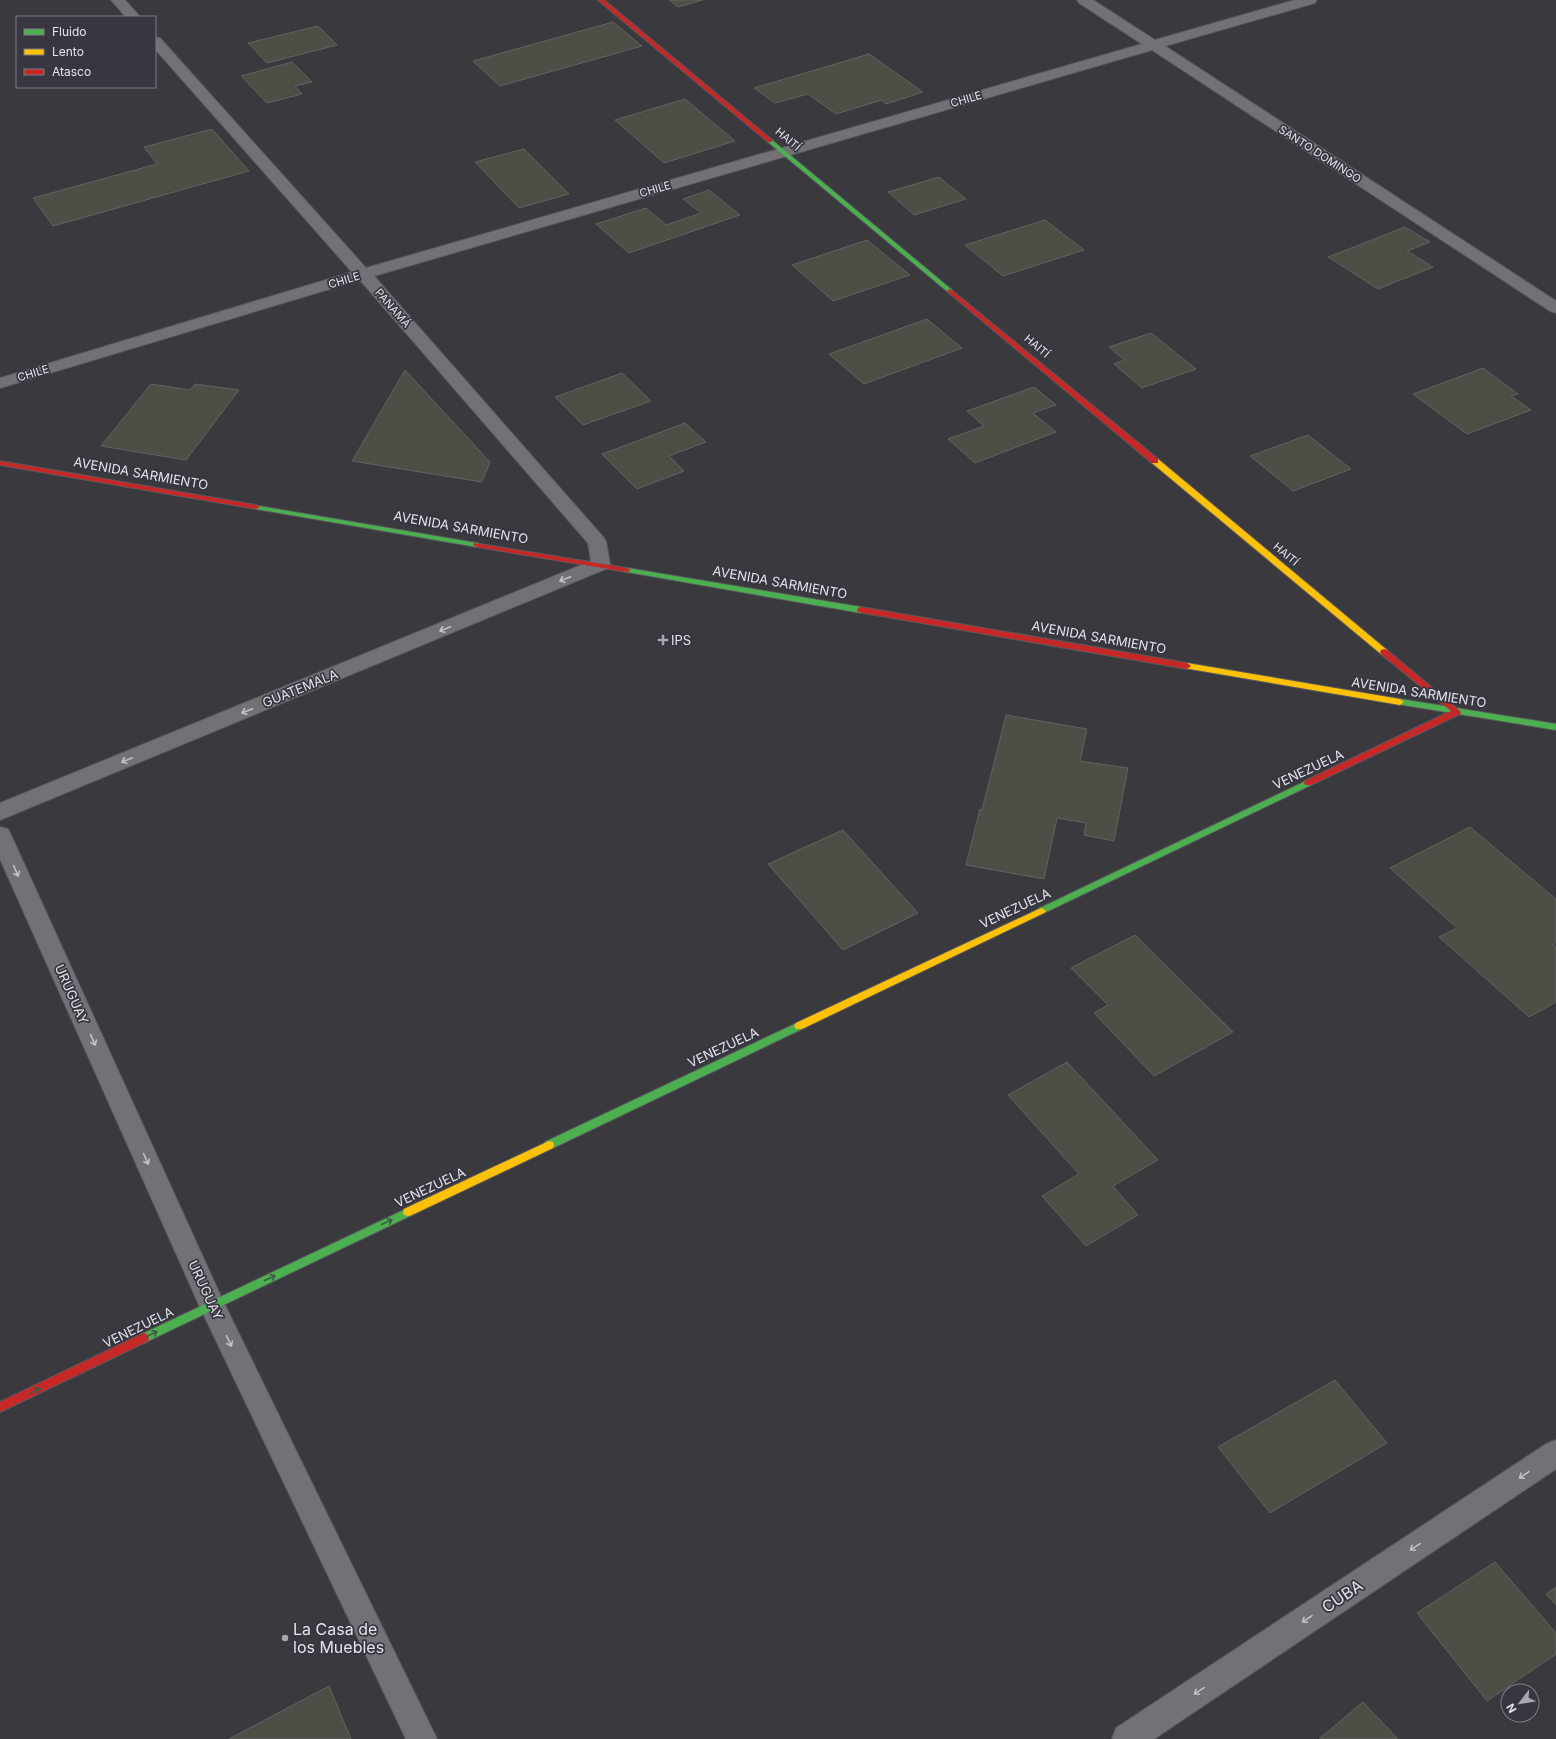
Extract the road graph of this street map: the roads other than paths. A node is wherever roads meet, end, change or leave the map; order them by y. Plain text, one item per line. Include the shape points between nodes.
1 (118, 0) edge
2 (601, 0) edge
3 (1084, 0) edge
4 (1310, 0) edge
5 (132, 16) edge
6 (156, 42) edge
7 (1153, 45) junction
8 (784, 152) junction
9 (363, 274) junction
10 (1556, 308) edge
11 (0, 383) edge
12 (0, 462) edge
13 (601, 564) junction
14 (1457, 712) junction
15 (1556, 727) edge
16 (0, 812) edge
17 (0, 835) edge
18 (212, 1305) junction
19 (0, 1407) edge
20 (1556, 1453) edge
21 (422, 1739) edge
22 (1127, 1739) edge

1 - 5 street
2 - 8 street, HAITÍ
3 - 7 street, SANTO DOMINGO
4 - 7 street, CHILE
6 - 9 street, PANAMÁ
7 - 8 street, CHILE
7 - 10 street, SANTO DOMINGO
8 - 9 street, CHILE
8 - 14 street, HAITÍ
9 - 11 street, CHILE
9 - 13 street, PANAMÁ via 597,542
12 - 13 street, AVENIDA SARMIENTO
13 - 14 street, AVENIDA SARMIENTO
13 -> 16 street, GUATEMALA
14 - 15 street, AVENIDA SARMIENTO
18 -> 14 street, VENEZUELA
17 -> 18 street, URUGUAY
19 -> 18 street, VENEZUELA
18 -> 21 street, URUGUAY
20 -> 22 street, CUBA

